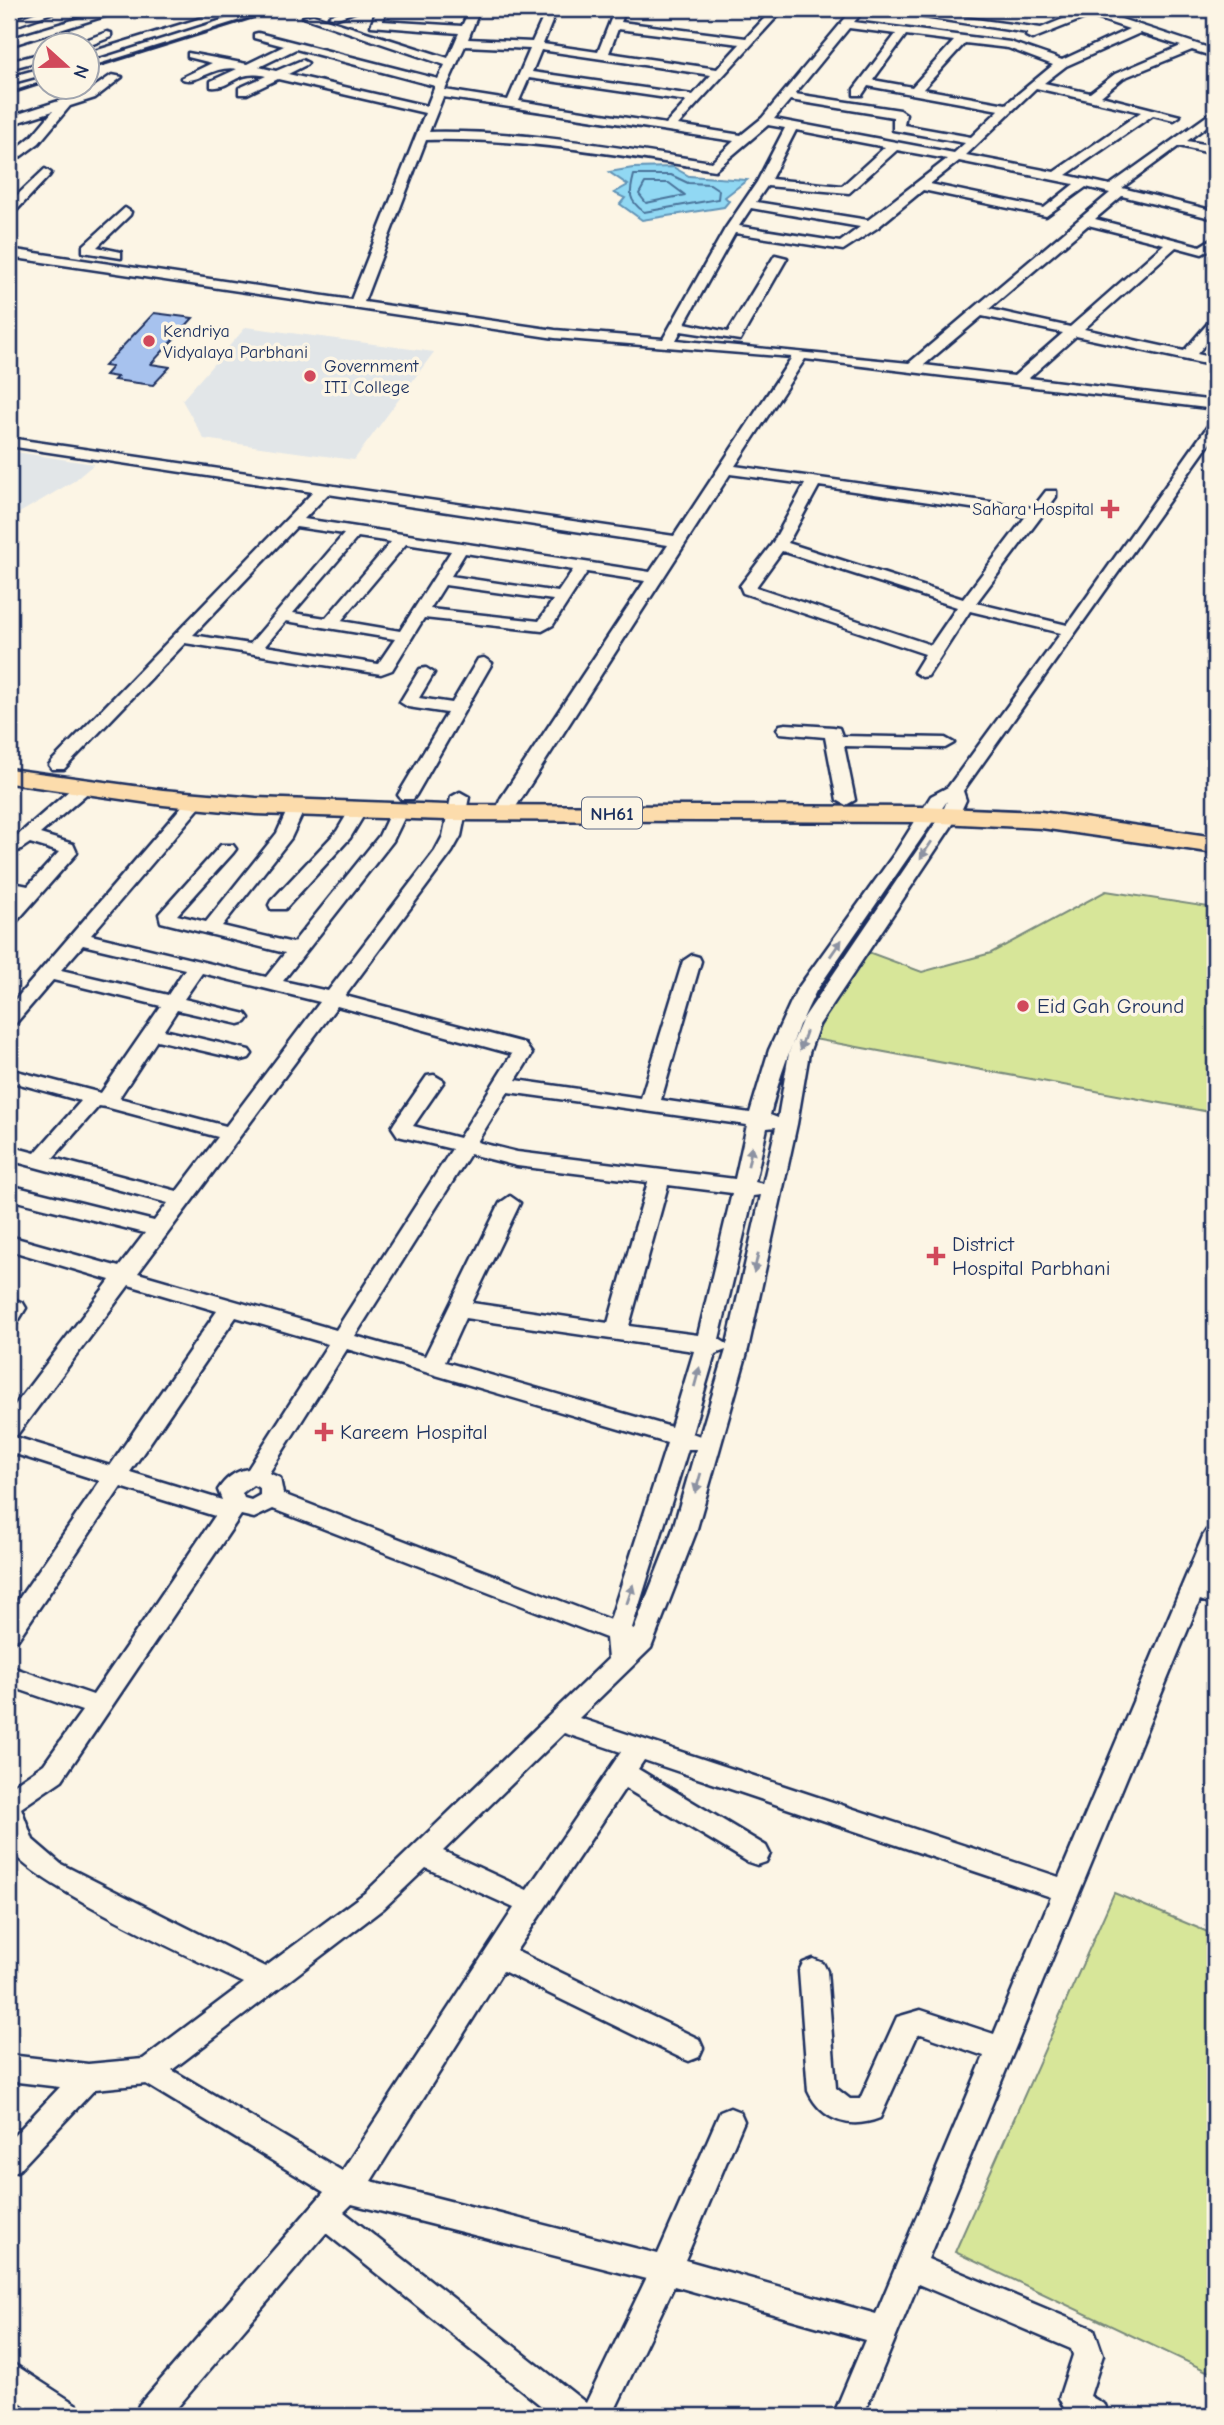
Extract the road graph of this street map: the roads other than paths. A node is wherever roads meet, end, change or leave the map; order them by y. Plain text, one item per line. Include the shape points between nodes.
1 (41, 9) edge
2 (242, 9) edge
3 (356, 9) edge
4 (382, 9) edge
5 (475, 9) edge
6 (552, 9) edge
7 (620, 9) edge
8 (779, 9) edge
9 (859, 9) edge
10 (879, 9) edge
11 (960, 9) edge
12 (112, 10) edge
13 (1090, 10) edge
14 (910, 11) edge
15 (335, 16) dead end
16 (309, 17) dead end
17 (951, 18) junction
18 (844, 24) junction
19 (380, 25) junction
20 (614, 25) junction
21 (9, 26) edge
22 (1141, 28) junction
23 (124, 30) dead end
24 (904, 32) junction
25 (1043, 32) junction
26 (303, 34) dead end
27 (258, 36) dead end
28 (102, 37) edge
29 (341, 37) dead end
30 (422, 39) dead end
31 (961, 40) junction
32 (280, 42) junction
33 (458, 42) junction
34 (749, 42) junction
35 (9, 43) edge
36 (1010, 45) junction
37 (294, 46) junction
38 (362, 46) dead end
39 (536, 46) junction
40 (1191, 46) junction
41 (308, 49) junction
42 (102, 53) edge
43 (1215, 54) edge
44 (192, 55) dead end
45 (602, 56) junction
46 (336, 57) junction
47 (32, 59) edge
48 (222, 63) junction
49 (302, 63) dead end
50 (452, 63) junction
51 (1062, 64) junction
52 (9, 66) edge
53 (250, 69) junction
54 (32, 74) edge
55 (524, 74) junction
56 (720, 74) junction
57 (278, 76) junction
58 (116, 77) dead end
59 (187, 78) dead end
60 (9, 81) edge
61 (866, 82) junction
62 (215, 84) dead end
63 (1034, 84) junction
64 (441, 89) junction
65 (243, 91) dead end
66 (915, 91) junction
67 (786, 96) junction
68 (1091, 97) junction
69 (697, 99) junction
70 (65, 104) junction
71 (512, 105) junction
72 (847, 105) junction
73 (1007, 108) junction
74 (432, 111) junction
75 (1150, 111) junction
76 (1174, 116) dead end
77 (1212, 119) edge
78 (9, 121) edge
79 (766, 121) junction
80 (32, 123) dead end
81 (791, 128) junction
82 (668, 129) junction
83 (9, 132) edge
84 (422, 136) junction
85 (743, 139) junction
86 (974, 141) junction
87 (1176, 142) junction
88 (894, 146) junction
89 (1215, 150) edge
90 (957, 157) junction
91 (10, 159) edge
92 (45, 173) dead end
93 (1056, 176) junction
94 (762, 182) junction
95 (1083, 183) junction
96 (922, 186) junction
97 (1115, 191) junction
98 (748, 204) junction
99 (9, 210) edge
100 (125, 212) dead end
101 (1215, 215) edge
102 (1086, 221) junction
103 (872, 225) junction
104 (731, 229) junction
105 (1215, 241) edge
106 (1172, 244) junction
107 (9, 253) edge
108 (108, 254) junction
109 (780, 258) dead end
110 (139, 259) dead end
111 (94, 266) junction
112 (356, 305) junction
113 (979, 311) junction
114 (1215, 324) edge
115 (677, 326) junction
116 (1070, 332) junction
117 (732, 337) junction
118 (667, 343) junction
119 (797, 354) junction
120 (1187, 357) junction
121 (1215, 362) edge
122 (912, 368) junction
123 (1017, 381) junction
124 (1215, 405) edge
125 (1215, 426) edge
126 (9, 442) edge
127 (723, 469) junction
128 (814, 481) junction
129 (325, 488) junction
130 (1051, 494) dead end
131 (1037, 513) junction
132 (294, 522) junction
133 (353, 533) junction
134 (401, 540) junction
135 (675, 541) junction
136 (779, 545) junction
137 (460, 549) junction
138 (582, 567) junction
139 (652, 577) junction
140 (440, 579) junction
141 (563, 597) junction
142 (966, 605) junction
143 (418, 613) junction
144 (283, 616) junction
145 (330, 624) junction
146 (1072, 631) junction
147 (403, 636) junction
148 (183, 638) junction
149 (254, 649) junction
150 (935, 652) junction
151 (484, 663) dead end
152 (922, 672) dead end
153 (426, 673) dead end
154 (457, 709) junction
155 (786, 729) dead end
156 (835, 741) junction
157 (945, 743) dead end
158 (9, 758) edge
159 (9, 776) edge
160 (71, 776) junction
161 (846, 800) junction
162 (195, 802) junction
163 (403, 803) junction
164 (459, 804) junction
165 (946, 804) junction
166 (507, 805) junction
167 (296, 808) junction
168 (358, 810) junction
169 (1215, 828) edge
170 (27, 836) junction
171 (1215, 845) edge
172 (228, 849) dead end
173 (9, 852) edge
174 (9, 887) edge
175 (31, 893) junction
176 (278, 905) dead end
177 (9, 918) edge
178 (210, 929) junction
179 (78, 938) junction
180 (298, 950) junction
181 (692, 961) dead end
182 (197, 966) junction
183 (48, 973) junction
184 (270, 984) junction
185 (335, 999) junction
186 (172, 1003) junction
187 (239, 1018) dead end
188 (9, 1019) edge
189 (152, 1033) junction
190 (242, 1054) dead end
191 (9, 1075) edge
192 (434, 1081) dead end
193 (503, 1085) junction
194 (100, 1100) junction
195 (649, 1106) junction
196 (757, 1121) junction
197 (787, 1124) junction
198 (231, 1134) junction
199 (463, 1147) junction
200 (9, 1153) edge
201 (39, 1161) junction
202 (660, 1177) junction
203 (744, 1187) junction
204 (9, 1192) edge
205 (772, 1192) junction
206 (181, 1199) junction
207 (510, 1203) dead end
208 (158, 1229) junction
209 (9, 1243) edge
210 (123, 1275) junction
211 (9, 1305) edge
212 (232, 1306) junction
213 (458, 1309) junction
214 (9, 1318) edge
215 (617, 1331) junction
216 (342, 1338) junction
217 (706, 1344) junction
218 (737, 1349) junction
219 (432, 1365) junction
220 (9, 1429) edge
221 (681, 1439) junction
222 (9, 1444) edge
223 (708, 1447) junction
224 (255, 1476) junction
225 (116, 1477) junction
226 (271, 1499) junction
227 (233, 1508) junction
228 (653, 1525) junction
229 (684, 1532) junction
230 (1215, 1536) edge
231 (1205, 1592) edge
232 (9, 1632) edge
233 (618, 1633) junction
234 (642, 1641) junction
235 (620, 1661) junction
236 (9, 1676) edge
237 (99, 1707) junction
238 (559, 1721) junction
239 (638, 1748) junction
240 (621, 1772) junction
241 (9, 1802) edge
242 (9, 1810) edge
243 (422, 1854) junction
244 (757, 1854) dead end
245 (1069, 1892) junction
246 (532, 1904) junction
247 (498, 1955) junction
248 (813, 1971) dead end
249 (267, 1982) junction
250 (689, 2048) dead end
251 (1002, 2049) junction
252 (9, 2068) edge
253 (149, 2071) junction
254 (88, 2077) junction
255 (730, 2121) dead end
256 (9, 2161) edge
257 (344, 2188) junction
258 (323, 2213) junction
259 (911, 2266) junction
260 (666, 2270) junction
261 (884, 2331) junction
262 (9, 2376) edge
263 (66, 2416) edge
264 (150, 2416) edge
265 (578, 2416) edge
266 (596, 2416) edge
267 (848, 2416) edge
268 (1094, 2416) edge

1 - 21 street via 48,12
2 - 42 street
3 - 15 street
4 - 19 street via 374,24
5 - 33 street
6 - 39 street
7 - 20 street
8 - 34 street
9 - 18 street
10 - 14 street
11 - 17 street
12 - 35 street
13 - 22 street
13 - 25 street
14 - 17 street
16 - 50 street
17 - 25 street via 1001,20
18 - 24 street
18 - 67 street
19 - 30 street
19 - 33 street via 417,22
20 - 34 street
20 - 45 street
22 - 40 street
22 - 51 street
23 - 28 street
24 - 31 street
24 - 61 street
25 - 36 street
26 - 32 street
27 - 32 street
29 - 41 street
31 - 36 street
31 - 66 street
32 - 37 street
33 - 39 street
33 - 50 street
34 - 56 street
36 - 51 street
37 - 41 street
37 - 53 street
38 - 46 street
39 - 45 street
39 - 55 street
40 - 43 street
40 - 68 street via 1119,76
41 - 46 street
44 - 48 street
45 - 56 street
46 - 64 street
47 - 52 street
48 - 53 street
48 - 59 street
49 - 57 street
50 - 64 street
51 - 63 street
53 - 57 street
53 - 62 street
54 - 60 street
55 - 69 street
55 - 71 street
56 - 69 street
57 - 65 street
57 - 74 street
58 - 70 street via 96,93
61 - 66 street
61 - 72 street
63 - 68 street
63 - 73 street
64 - 71 street
64 - 74 street
66 - 73 street
67 - 72 street
67 - 79 street
68 - 75 street
69 - 82 street
70 - 78 street
70 - 91 street via 35,140
71 - 82 street
72 - 86 street via 900,114 897,127
73 - 86 street
74 - 84 street
75 - 76 street
75 - 93 street
77 - 87 street
79 - 81 street
79 - 85 street
80 - 83 street
81 - 88 street
81 - 94 street
82 - 85 street
84 - 85 street via 519,137 715,166
84 - 112 street
86 - 90 street
87 - 89 street
87 - 97 street
88 - 90 street
88 - 94 street via 845,190
90 - 93 street
90 - 96 street
92 - 99 street
93 - 95 street
94 - 98 street
95 - 96 street via 1046,212
95 - 97 street
96 - 103 street
97 - 101 street
97 - 102 street
98 - 103 street
98 - 104 street
100 - 108 street via 88,249
102 - 106 street
102 - 113 street
103 - 104 street via 839,246
104 - 115 street
105 - 106 street via 1204,251
106 - 116 street
107 - 111 street
108 - 110 street
108 - 111 street
109 - 117 street
111 - 112 street
112 - 118 street via 555,334
113 - 116 street
113 - 122 street
114 - 120 street
115 - 117 street
115 - 118 street
116 - 120 street
116 - 123 street
117 - 119 street
118 - 119 street
119 - 122 street
119 - 127 street
120 - 121 street
122 - 123 street
123 - 124 street
125 - 146 street
126 - 129 street
127 - 128 street
127 - 135 street
128 - 131 street
128 - 136 street
129 - 132 street
129 - 135 street
130 - 131 street
131 - 142 street
132 - 133 street
132 - 148 street
133 - 134 street
133 - 144 street
134 - 137 street
134 - 145 street
135 - 139 street
136 - 142 street
136 - 150 street via 749,590
137 - 138 street
137 - 140 street
138 - 139 street
138 - 141 street
139 - 166 street
140 - 141 street
140 - 143 street
141 - 143 street via 542,626
142 - 146 street
142 - 150 street
143 - 147 street
144 - 145 street
144 - 149 street
145 - 147 street
146 - 165 street
147 - 149 street via 386,666 375,670
148 - 149 street
148 - 160 street
150 - 152 street
151 - 154 street
153 - 154 street via 408,702
154 - 163 street
155 - 156 street via 826,729 833,732
156 - 157 street
156 - 161 street
158 - 160 highway, NH61
159 - 160 highway, NH61
160 - 162 highway, NH61
160 - 163 highway, NH61
160 - 170 street
161 - 165 highway, NH61
161 - 166 highway, NH61
162 - 167 highway, NH61
162 - 179 street
163 - 164 highway, NH61
163 - 168 highway, NH61
163 - 180 street via 387,837
164 - 166 highway, NH61
164 - 185 street via 443,852
165 - 166 highway, NH61
165 - 169 highway, NH61 via 1016,802
165 - 171 highway, NH61 via 1021,819
196 -> 165 street via 792,1018 824,965
165 -> 197 street via 809,1025 799,1053
167 - 168 highway, NH61
167 - 178 street via 285,834
168 - 176 street via 344,834
170 - 173 street
170 - 175 street via 68,850
172 - 178 street via 167,916
174 - 175 street
175 - 177 street
178 - 180 street
179 - 182 street
179 - 183 street
180 - 184 street
181 - 195 street
182 - 184 street
182 - 186 street
183 - 186 street
183 - 188 street
184 - 185 street
185 - 193 street via 517,1047 522,1054
185 - 198 street
186 - 187 street
186 - 189 street
189 - 190 street
189 - 194 street
191 - 194 street
192 - 199 street via 402,1127
193 - 195 street
193 - 199 street
194 - 198 street
194 - 201 street
195 - 196 street
196 - 197 street
203 -> 196 street
197 - 205 street
198 - 206 street
199 - 202 street via 517,1159
199 - 216 street
200 - 201 street
201 - 206 street
202 - 203 street
202 - 215 street
203 - 205 street
203 - 217 street
204 - 208 street
205 -> 218 street
206 - 208 street
207 - 213 street
208 - 210 street
209 - 210 street
210 - 212 street
210 - 220 street
211 - 214 street via 15,1308
212 - 216 street
212 - 225 street
213 - 215 street
213 - 219 street
215 - 217 street
216 - 219 street
216 - 224 street
217 - 218 street
221 -> 217 street
218 - 223 street
219 - 221 street
221 - 223 street
221 - 228 street
222 - 225 street
223 -> 229 street
224 - 226 street via 271,1484
224 - 227 street via 244,1478 230,1490
225 - 227 street
225 - 232 street
226 - 227 street via 254,1510
226 - 233 street
227 - 237 street
228 - 229 street
233 -> 228 street
229 - 234 street
230 - 231 street
231 - 245 street
233 - 234 street
233 - 235 street
234 - 235 street
235 - 238 street
236 - 237 street
237 - 241 street via 53,1772
238 - 239 street
238 - 243 street
239 - 240 street
239 - 245 street
240 - 244 street
240 - 246 street
242 - 249 street via 22,1847 52,1872
243 - 246 street
243 - 249 street via 375,1900
245 - 251 street
246 - 247 street
247 - 250 street
247 - 257 street via 360,2171
248 - 251 street via 821,2091 831,2104 855,2113 870,2109 912,2022
249 - 253 street
251 - 259 street
252 - 254 street
253 - 254 street
253 - 257 street
254 - 256 street
255 - 260 street
257 - 258 street
257 - 260 street
258 - 264 street
258 - 265 street
259 - 261 street
259 - 268 street via 1083,2339 1088,2355 1074,2398 1082,2411
260 - 261 street
260 - 266 street
261 - 267 street
262 - 263 street

